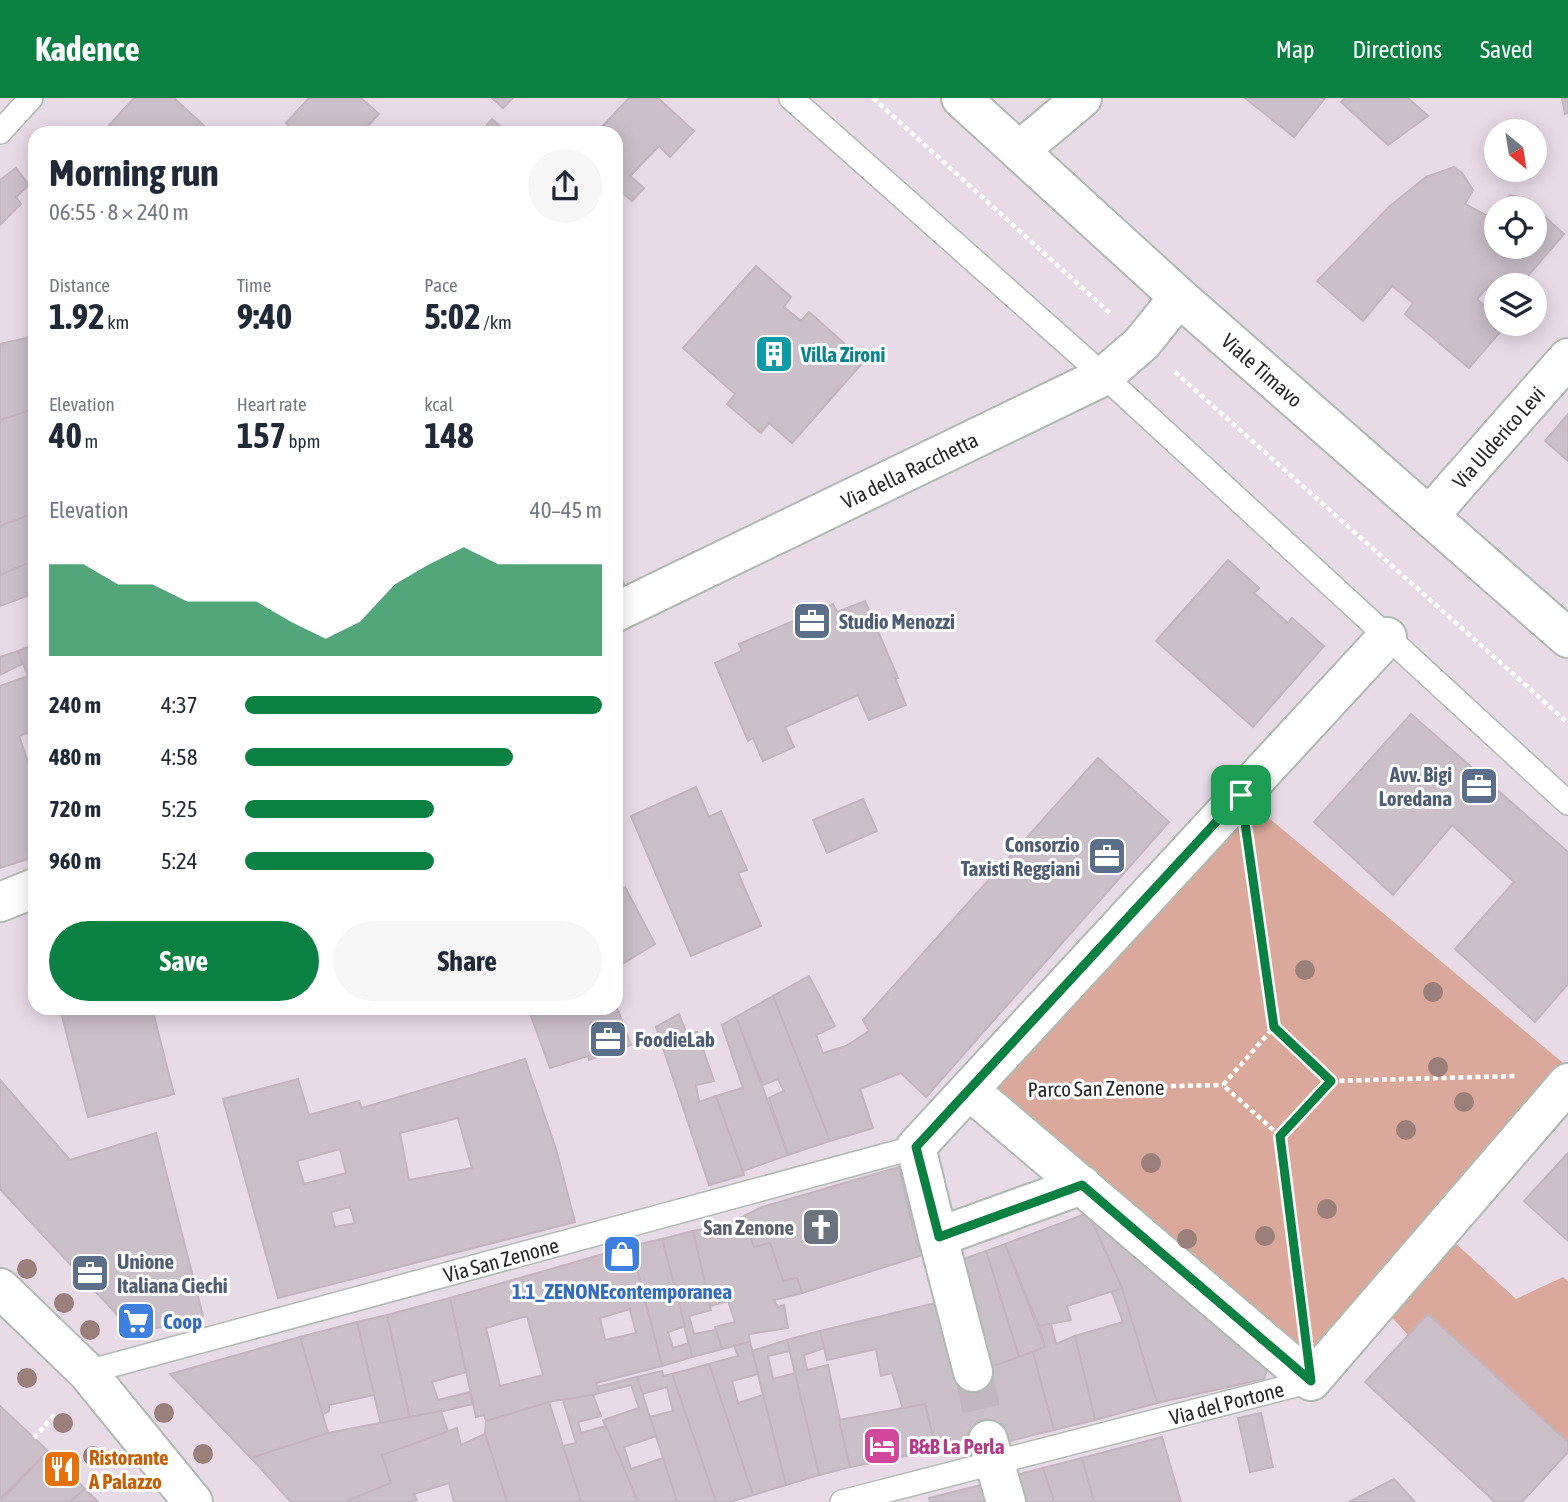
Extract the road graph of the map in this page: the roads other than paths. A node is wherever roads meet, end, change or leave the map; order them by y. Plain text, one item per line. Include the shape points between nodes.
1 (31, 98) edge
2 (792, 98) edge
3 (961, 98) edge
4 (1083, 98) edge
5 (0, 132) edge
6 (1020, 151) junction
7 (1179, 297) junction
8 (1568, 358) edge
9 (1104, 376) junction
10 (1429, 516) junction
11 (623, 609) edge
12 (1387, 637) junction
13 (1568, 638) edge
14 (1568, 803) edge
15 (28, 891) edge
16 (0, 902) edge
17 (1568, 1083) edge
18 (969, 1090) junction
19 (916, 1147) junction
20 (1082, 1185) junction
21 (939, 1237) junction
22 (0, 1288) edge
23 (87, 1372) junction
24 (973, 1372) tunnel mouth
25 (1311, 1381) junction
26 (991, 1451) junction
27 (193, 1502) edge
28 (842, 1502) edge
29 (1006, 1502) edge

1 - 5 lane
2 - 9 lane
3 - 6 street, Viale Timavo
4 - 6 street
6 - 7 street, Viale Timavo
7 - 9 street, Via della Racchetta via 1142,343
7 - 10 street, Viale Timavo
8 - 10 street, Via Ulderico Levi
9 - 11 street, Via della Racchetta
9 - 12 lane
10 - 13 street, Viale Timavo
12 - 14 lane
12 - 18 street
15 - 16 street
17 - 25 street, Via del Portone
18 - 19 street
18 - 20 street
19 - 21 street
19 - 23 lane, Via San Zenone
20 - 21 street
20 - 25 street
21 - 24 street
22 - 23 street
23 - 27 street
25 - 26 lane, Via del Portone
26 - 28 lane, Via del Portone
26 - 29 street

